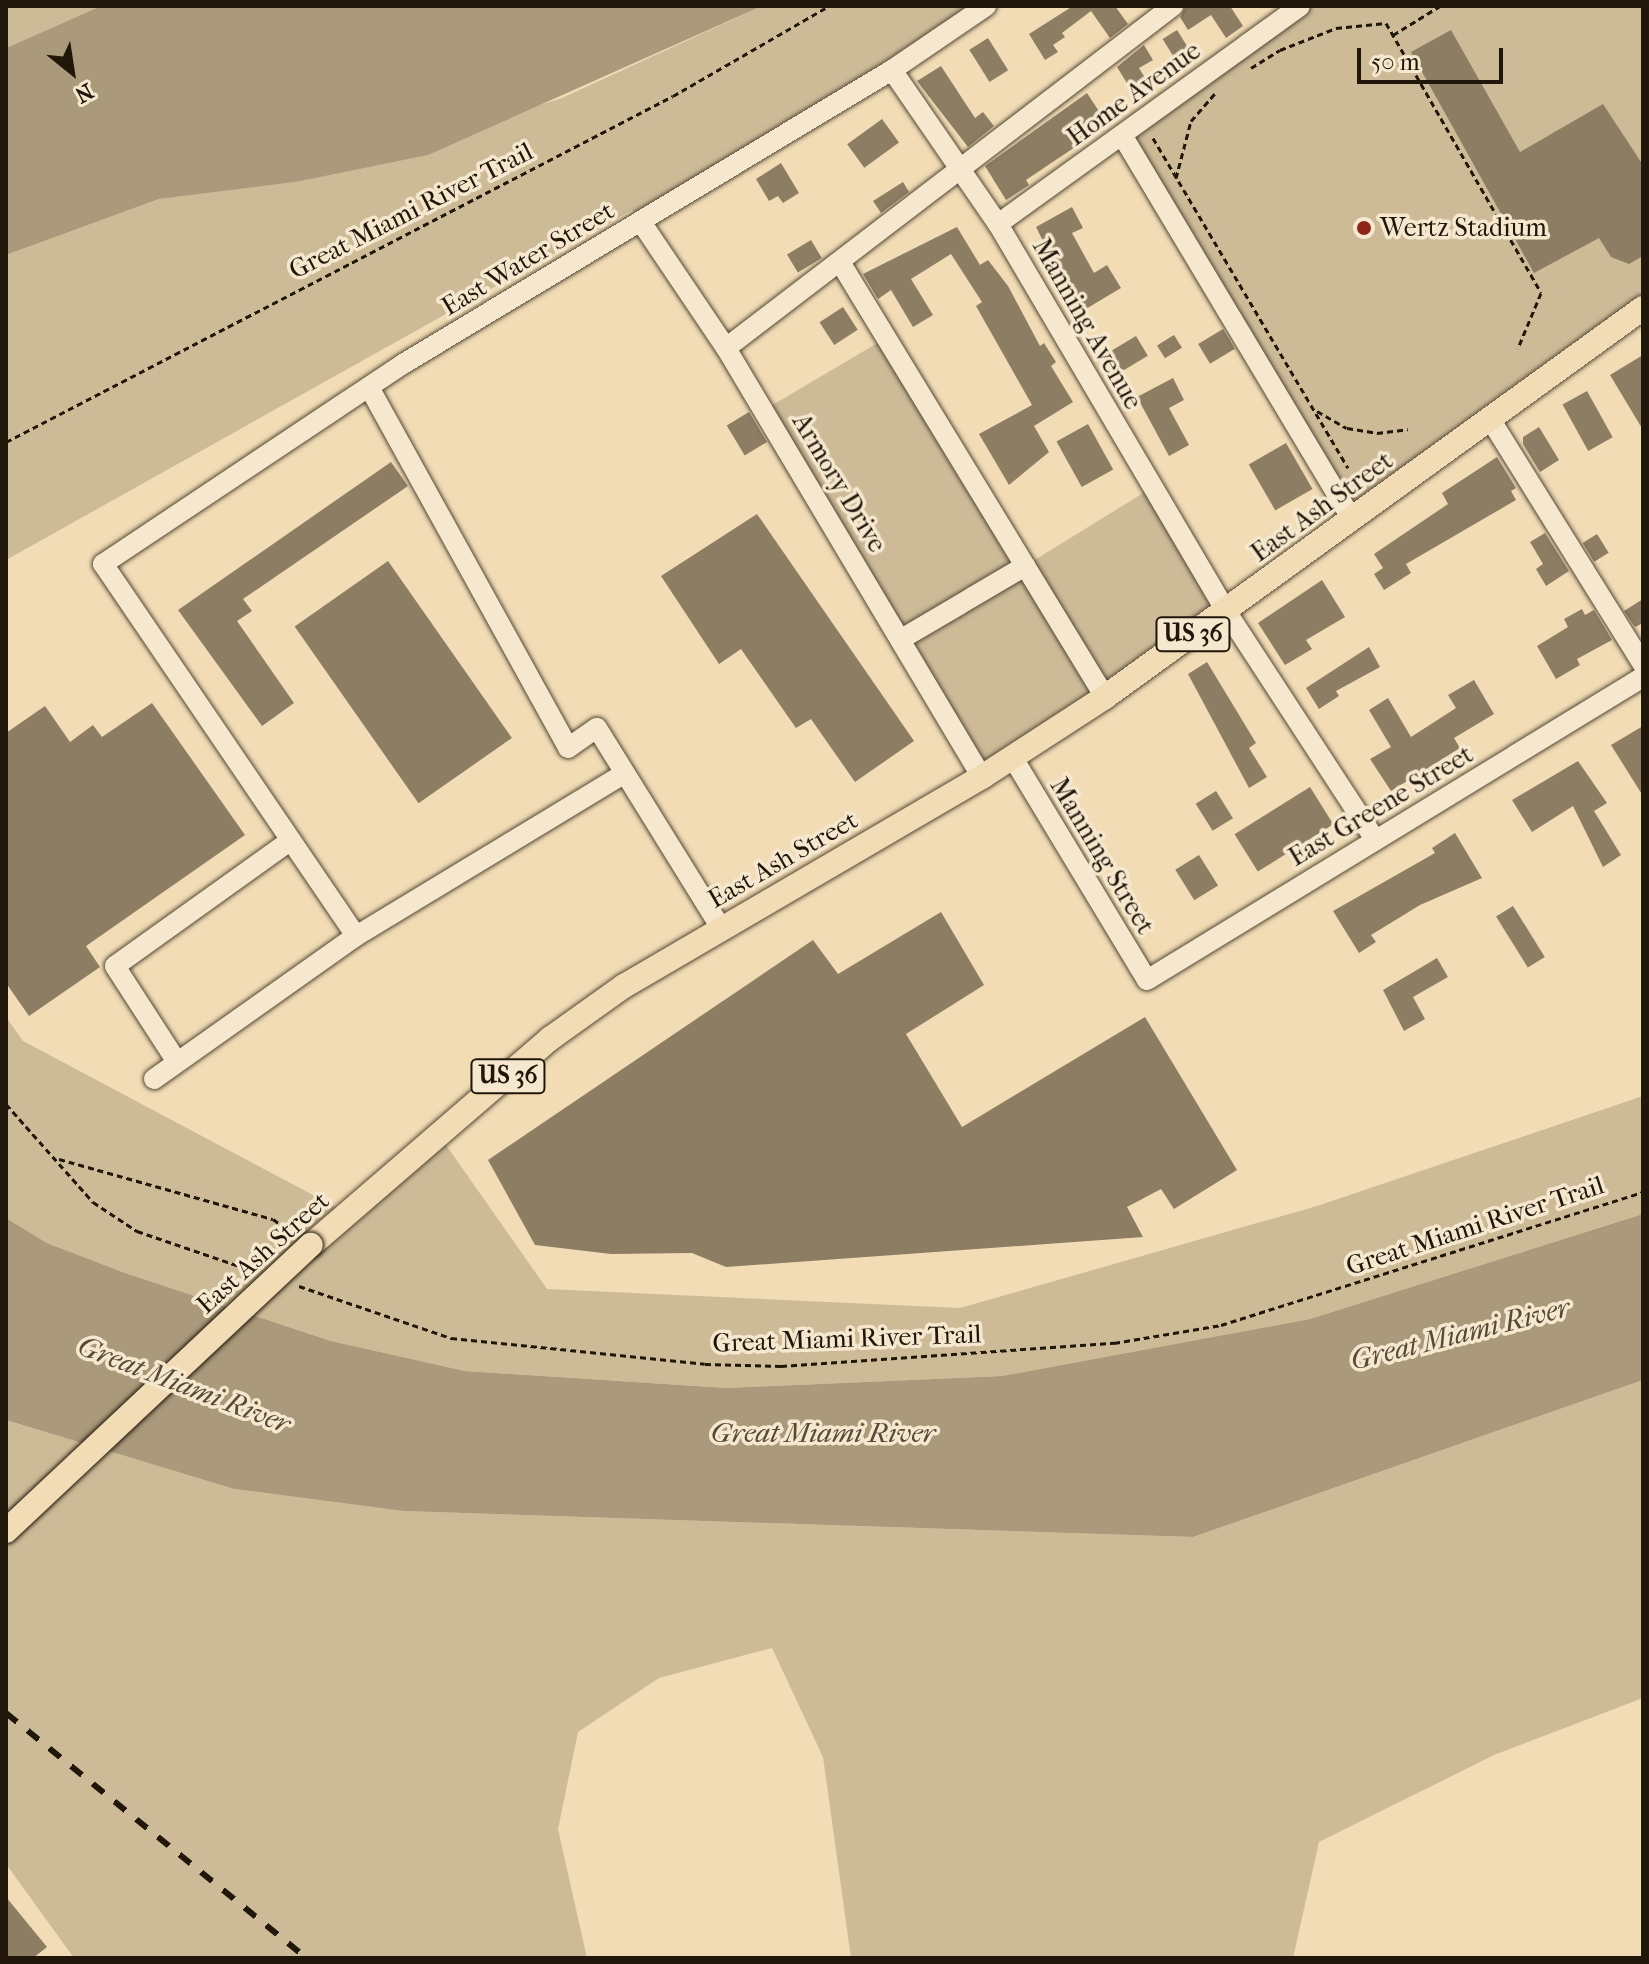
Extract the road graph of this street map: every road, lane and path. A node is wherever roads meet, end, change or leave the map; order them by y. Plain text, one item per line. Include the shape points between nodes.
1 (829, 6) edge
2 (986, 6) edge
3 (1173, 6) edge
4 (1300, 6) edge
5 (1440, 6) edge
6 (1393, 35) junction
7 (892, 70) junction
8 (1245, 72) dead end
9 (1221, 86) dead end
10 (1122, 135) junction
11 (1153, 138) dead end
12 (961, 170) junction
13 (1176, 178) junction
14 (641, 222) junction
15 (998, 224) junction
16 (840, 262) junction
17 (1643, 308) edge
18 (726, 348) junction
19 (1518, 348) dead end
20 (369, 387) junction
21 (1313, 409) junction
22 (1492, 422) junction
23 (1408, 429) dead end
24 (6, 442) edge
25 (1348, 468) dead end
26 (1352, 519) junction
27 (1025, 566) junction
28 (1226, 611) junction
29 (903, 638) junction
30 (1643, 665) edge
31 (1643, 677) edge
32 (1105, 697) junction
33 (1013, 758) junction
34 (623, 774) junction
35 (982, 777) junction
36 (291, 840) junction
37 (1375, 840) junction
38 (721, 928) junction
39 (356, 936) junction
40 (1147, 980) joint
41 (177, 1062) junction
42 (154, 1079) dead end
43 (6, 1104) edge
44 (59, 1159) junction
45 (1643, 1192) edge
46 (311, 1245) junction
47 (253, 1270) dead end
48 (297, 1285) dead end
49 (6, 1531) edge

1 - 24 path, Great Miami River Trail via 673,96
2 - 7 street, East Water Street
3 - 12 street
4 - 10 street, Home Avenue
5 - 6 path
6 - 8 path via 1386,23 1336,28 1280,50
6 - 19 path via 1541,293
7 - 12 street, Manning Avenue
7 - 14 street, East Water Street
9 - 13 path via 1191,121
10 - 15 street, Home Avenue
10 - 26 street
11 - 13 path
12 - 15 street, Manning Avenue
12 - 16 street
13 - 21 path
14 - 18 street, Armory Drive
14 - 20 street, East Water Street
15 - 28 street, Manning Avenue
16 - 18 street
16 - 27 street
17 - 22 main road, East Ash Street / US 36
18 - 29 street, Armory Drive
20 - 34 street via 568,748 597,728
20 - 36 street, East Water Street via 103,564
21 - 23 path via 1347,428 1377,433
21 - 25 path
22 - 26 main road, East Ash Street / US 36
22 - 30 street
26 - 28 main road, East Ash Street / US 36
27 - 29 street
27 - 32 street
28 - 32 main road, East Ash Street / US 36
28 - 37 street, Manning Avenue
29 - 35 street, Armory Drive
31 - 37 street, East Greene Street
32 - 33 main road, East Ash Street / US 36
33 - 35 main road, East Ash Street / US 36
33 - 40 street, Manning Street
34 - 38 street
34 - 39 street
35 - 38 main road, East Ash Street / US 36
36 - 39 street
36 - 41 street via 115,966
37 - 40 street, East Greene Street
38 - 46 main road, East Ash Street / US 36 via 624,986 551,1038
39 - 41 street
41 - 42 street
43 - 44 path
44 - 46 path via 273,1219
44 - 47 path via 93,1202 137,1231
45 - 48 path, Great Miami River Trail via 1221,1325 1098,1344 781,1366 705,1364 451,1338
46 - 49 main road, East Ash Street / US 36, bridge

